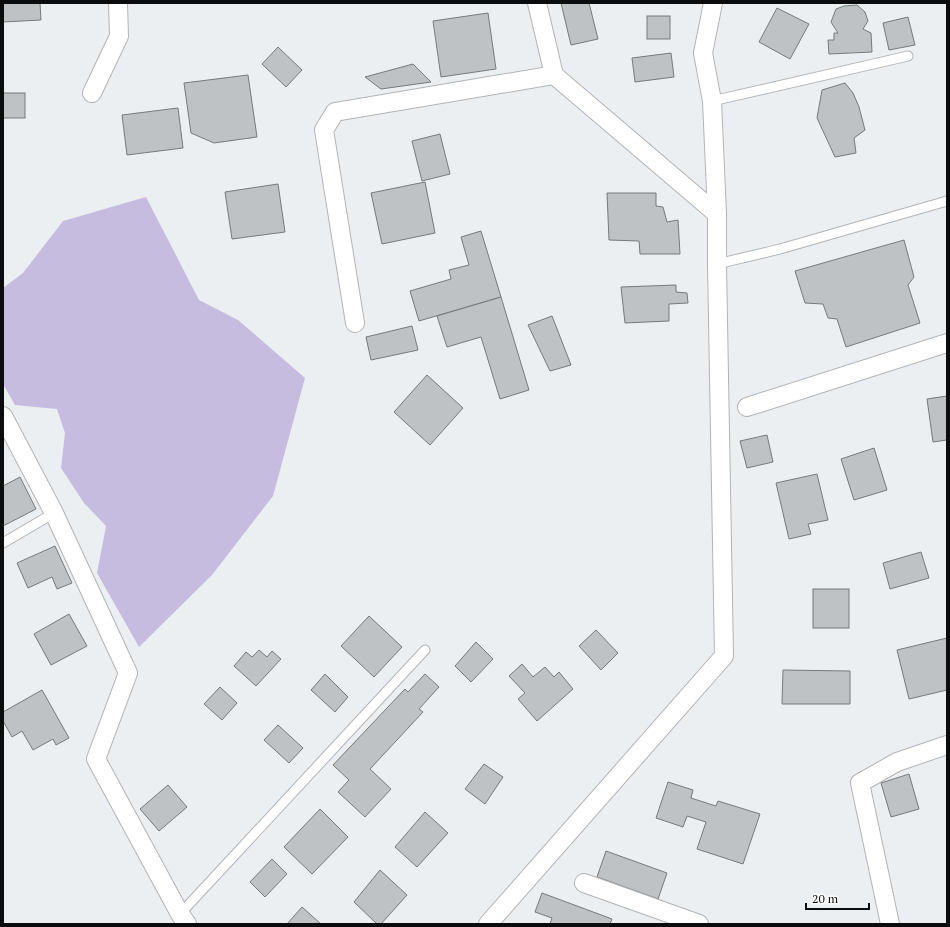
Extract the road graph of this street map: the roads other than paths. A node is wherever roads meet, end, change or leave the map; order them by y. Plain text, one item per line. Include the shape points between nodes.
1 (118, 3) edge
2 (537, 3) edge
3 (713, 3) edge
4 (908, 56) dead end
5 (554, 75) junction
6 (92, 93) dead end
7 (712, 101) junction
8 (947, 202) edge
9 (717, 214) junction
10 (717, 264) junction
11 (355, 323) dead end
12 (947, 343) edge
13 (746, 407) dead end
14 (3, 416) edge
15 (54, 513) junction
16 (3, 542) edge
17 (425, 650) dead end
18 (947, 745) edge
19 (584, 883) dead end
20 (184, 919) edge
21 (488, 924) edge
22 (699, 924) edge
23 (890, 924) edge

1 - 6 street via 119,36
2 - 5 street
3 - 7 street via 703,53
4 - 7 lane
5 - 9 street
5 - 11 street via 335,112 324,130
7 - 9 street
8 - 10 lane
9 - 10 street
10 - 21 street via 724,656
12 - 13 street
14 - 15 street
15 - 16 lane
15 - 20 street via 128,673 96,759
17 - 20 lane
18 - 23 street via 897,762 860,783
19 - 22 street

